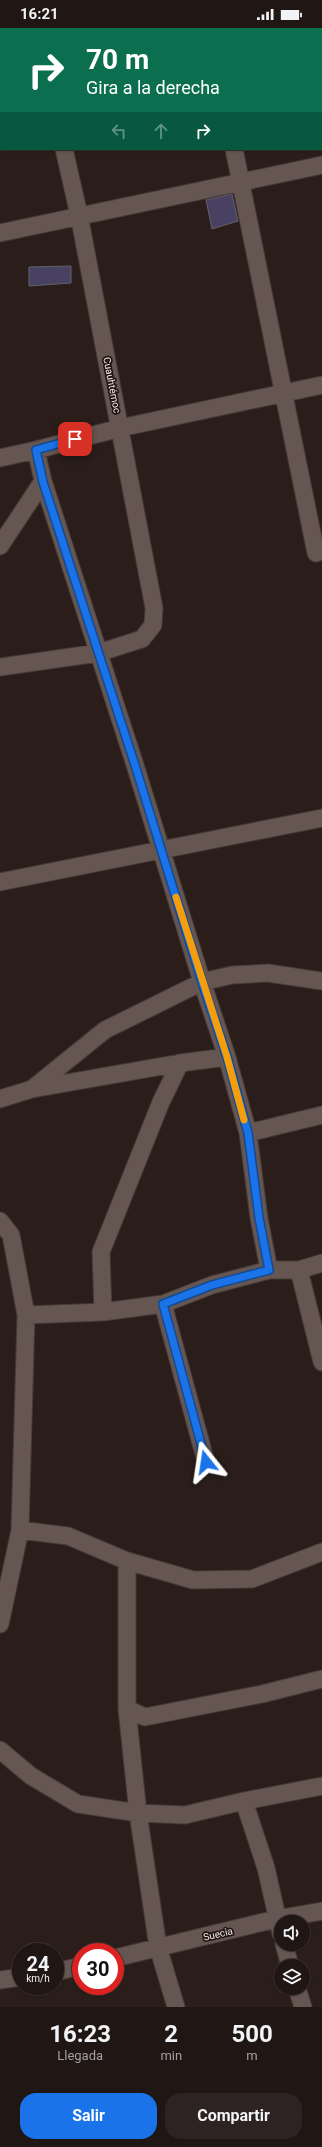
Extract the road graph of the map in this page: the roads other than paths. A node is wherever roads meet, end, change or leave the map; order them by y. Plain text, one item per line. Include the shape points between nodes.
1 (64, 150) edge
2 (234, 150) edge
3 (322, 165) edge
4 (240, 182) junction
5 (79, 215) junction
6 (0, 233) edge
7 (322, 384) edge
8 (283, 393) junction
9 (120, 428) junction
10 (36, 450) junction
11 (0, 458) edge
12 (43, 482) junction
13 (0, 546) edge
14 (316, 553) dead end
15 (98, 653) junction
16 (0, 667) edge
17 (322, 818) edge
18 (161, 850) junction
19 (0, 882) edge
20 (322, 981) edge
21 (202, 982) junction
22 (227, 1057) junction
23 (180, 1063) junction
24 (32, 1089) junction
25 (0, 1099) edge
26 (322, 1115) edge
27 (248, 1133) junction
28 (0, 1221) edge
29 (322, 1263) edge
30 (269, 1270) junction
31 (299, 1270) junction
32 (163, 1304) junction
33 (103, 1312) junction
34 (26, 1315) junction
35 (322, 1362) edge
36 (206, 1462) dead end
37 (20, 1530) junction
38 (322, 1552) edge
39 (127, 1561) junction
40 (0, 1624) edge
41 (322, 1679) edge
42 (127, 1709) junction
43 (0, 1750) edge
44 (322, 1786) edge
45 (244, 1801) junction
46 (138, 1813) junction
47 (322, 1911) edge
48 (276, 1915) edge
49 (310, 1915) edge
50 (274, 1928) edge
51 (158, 1947) junction
52 (124, 1956) edge
53 (12, 1978) edge
54 (0, 1980) edge
55 (299, 1995) edge
56 (176, 2007) edge
57 (303, 2007) edge

1 - 5 street, Cuauhtémoc
2 - 4 street
3 - 4 street
4 - 5 street
4 - 8 street
5 - 6 street
5 - 9 street, Cuauhtémoc
7 - 8 street
8 - 9 street
8 - 14 street
9 - 10 street
9 - 15 street, Cuauhtémoc via 154,608 153,625 142,639
10 - 11 street
10 - 12 street
12 - 13 street
12 - 15 street
15 - 16 street, Cuauhtémoc
15 - 18 street
17 - 18 street
18 - 19 street
18 - 21 street
20 - 21 street via 268,973 232,975
21 - 22 street
21 - 24 street via 105,1030
22 - 23 street
22 - 27 street
23 - 24 street
23 - 33 street via 161,1102 101,1252
24 - 25 street
26 - 27 street
27 - 30 street via 259,1218
28 - 34 street via 11,1235
29 - 31 street
30 - 31 street
30 - 32 street via 212,1285
31 - 35 street
32 - 33 street
32 - 36 street
33 - 34 street
34 - 37 street
37 - 39 street via 68,1536
37 - 40 street
38 - 39 street via 252,1579 221,1581 193,1580
39 - 42 street
41 - 42 street via 262,1694 145,1717
42 - 46 street
43 - 46 street via 31,1776 78,1804
44 - 45 street
45 - 46 street via 185,1815
45 - 48 street via 266,1868
46 - 51 street
47 - 49 street, Suecia
50 - 51 street, Suecia
51 - 52 street, Suecia
51 - 56 street
53 - 54 street
55 - 57 street

